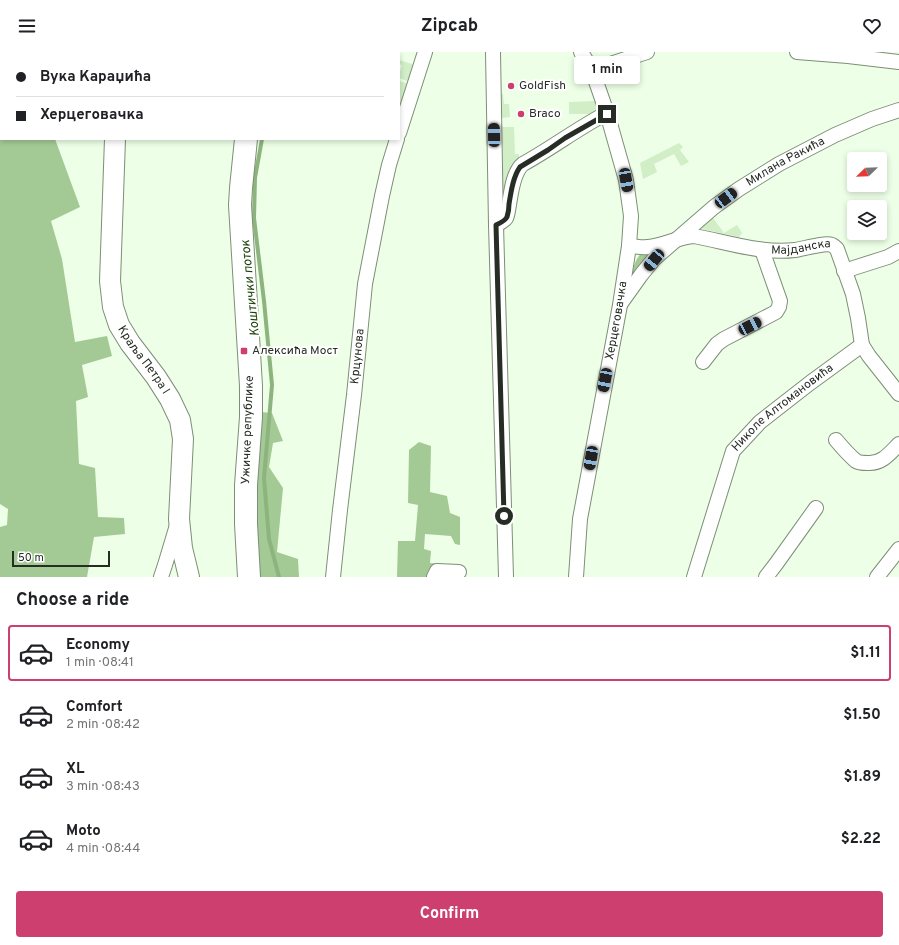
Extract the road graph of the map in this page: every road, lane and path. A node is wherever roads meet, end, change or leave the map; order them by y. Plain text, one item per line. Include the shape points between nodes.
1 (425, 52) edge
2 (493, 52) edge
3 (581, 52) edge
4 (647, 52) edge
5 (797, 52) edge
6 (899, 62) edge
7 (592, 70) junction
8 (899, 110) edge
9 (607, 114) junction
10 (400, 129) edge
11 (115, 140) edge
12 (246, 140) edge
13 (397, 140) edge
14 (496, 225) junction
15 (676, 239) junction
16 (629, 246) junction
17 (762, 250) junction
18 (899, 251) edge
19 (844, 271) junction
20 (620, 305) junction
21 (862, 345) junction
22 (703, 362) dead end
23 (899, 394) edge
24 (836, 440) dead end
25 (899, 444) edge
26 (816, 508) dead end
27 (179, 519) junction
28 (899, 549) edge
29 (459, 572) dead end
30 (161, 577) edge
31 (189, 577) edge
32 (249, 577) edge
33 (333, 577) edge
34 (434, 577) edge
35 (506, 577) edge
36 (576, 577) edge
37 (694, 577) edge
38 (766, 577) edge
39 (877, 577) edge

1 - 10 street
2 - 14 street
3 - 7 street, Херцеговачка
4 - 7 street
5 - 6 street
7 - 9 street, Херцеговачка
8 - 15 street, Милана Ракића via 835,135 779,164 739,188
9 - 14 street via 517,170 507,216
9 - 16 street, Херцеговачка via 630,200 632,216
11 - 27 main road, Краља Петра I via 110,281 113,307 119,325 156,377 180,420 183,439
12 - 32 main road, Ужичке републике via 240,205 251,386 246,485
13 - 33 street, Крцунова via 382,196 365,284
14 - 35 street
15 - 16 street, Мајданска via 649,247
15 - 17 street, Мајданска via 694,236
15 - 20 street, Милана Ракића via 641,275
16 - 20 street, Херцеговачка
17 - 19 street, Мајданска via 796,250 833,245 837,249
17 - 22 street via 780,301 779,307 776,312 724,339
18 - 19 street
19 - 21 street, Мајданска via 853,294
20 - 36 street, Херцеговачка via 580,519
21 - 23 street, Мајданска
21 - 37 street, Николе Алтомановића via 760,422 733,452
24 - 25 street via 856,461 864,463 878,462
26 - 38 street
27 - 30 street
27 - 31 main road, Краља Петра I
28 - 39 street
29 - 34 street via 437,571

